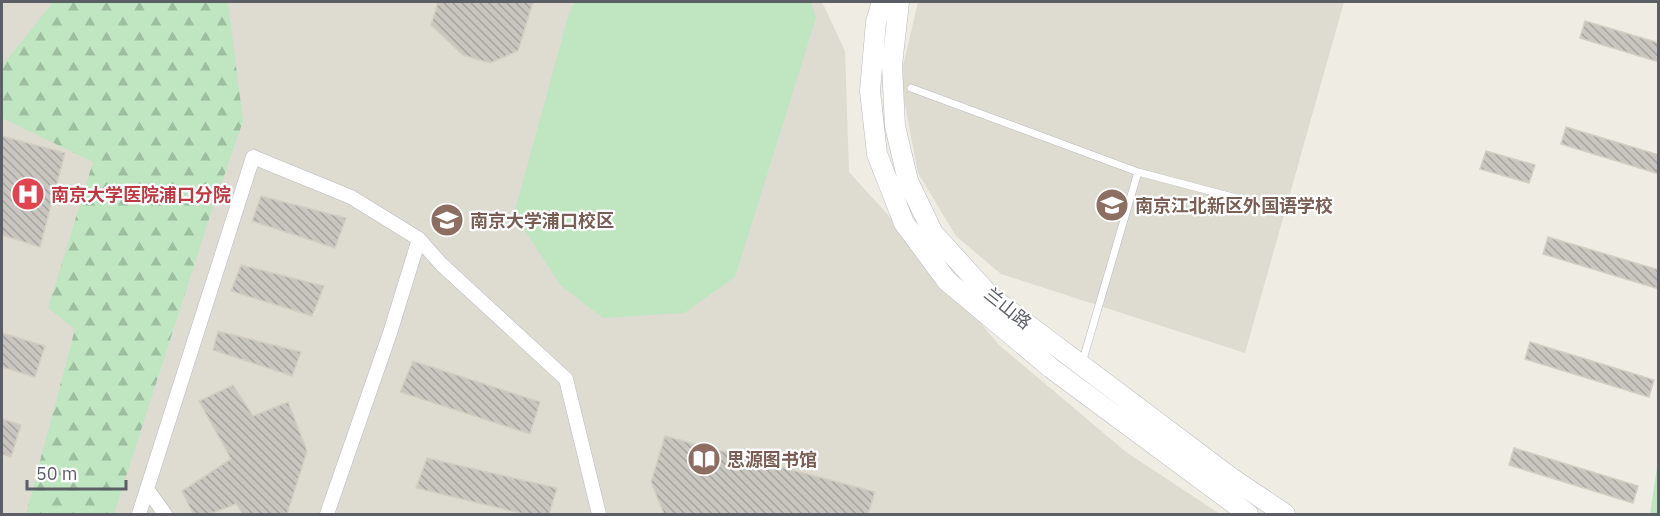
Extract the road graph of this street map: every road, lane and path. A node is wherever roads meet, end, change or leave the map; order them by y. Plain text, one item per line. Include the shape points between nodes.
1 (882, 2) edge
2 (899, 2) edge
3 (911, 88) dead end
4 (1138, 172) junction
5 (1259, 204) dead end
6 (419, 239) junction
7 (1081, 365) junction
8 (147, 489) junction
9 (139, 514) edge
10 (165, 514) edge
11 (327, 514) edge
12 (599, 514) edge
13 (1248, 514) edge
14 (1285, 514) edge

1 - 13 street, 兰山路 via 876,22 870,91 877,154 904,223 947,281 1051,368
2 - 7 street, 兰山路 via 892,65 895,126 908,181 933,233 991,297
3 - 4 lane
4 - 5 lane
4 - 7 lane
6 - 8 street via 351,197 253,157
6 - 11 street
6 - 12 street via 566,379
7 - 14 street, 兰山路
8 - 9 street
8 - 10 street

